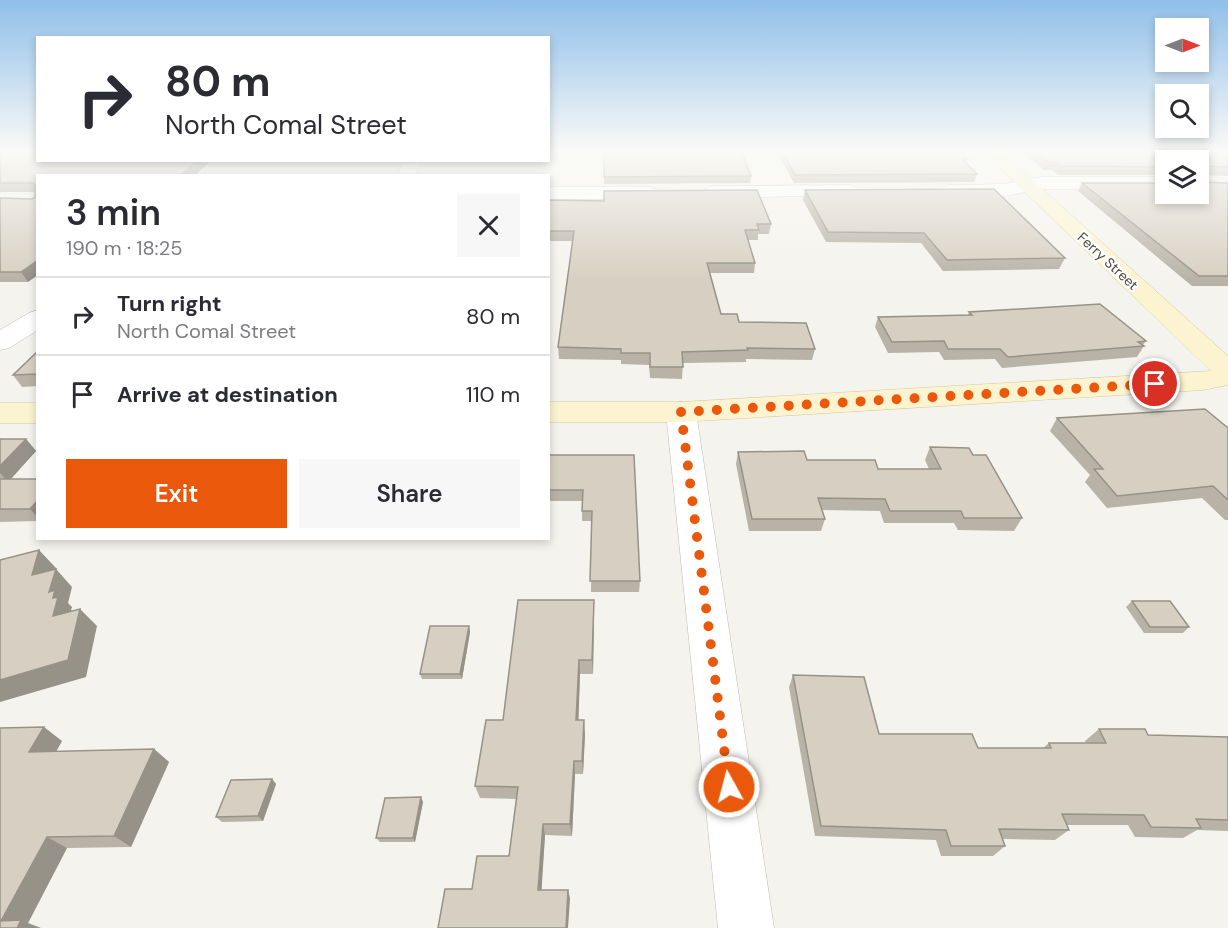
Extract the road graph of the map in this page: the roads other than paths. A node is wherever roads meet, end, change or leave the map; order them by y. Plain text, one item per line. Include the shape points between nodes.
1 (1034, 193) edge
2 (36, 319) edge
3 (0, 342) edge
4 (1228, 374) edge
5 (550, 412) edge
6 (681, 412) junction
7 (0, 413) edge
8 (36, 413) edge
9 (746, 928) edge

1 - 4 street, Ferry Street
2 - 3 street
4 - 6 street via 1203,381
5 - 6 street
6 - 9 street
7 - 8 street

